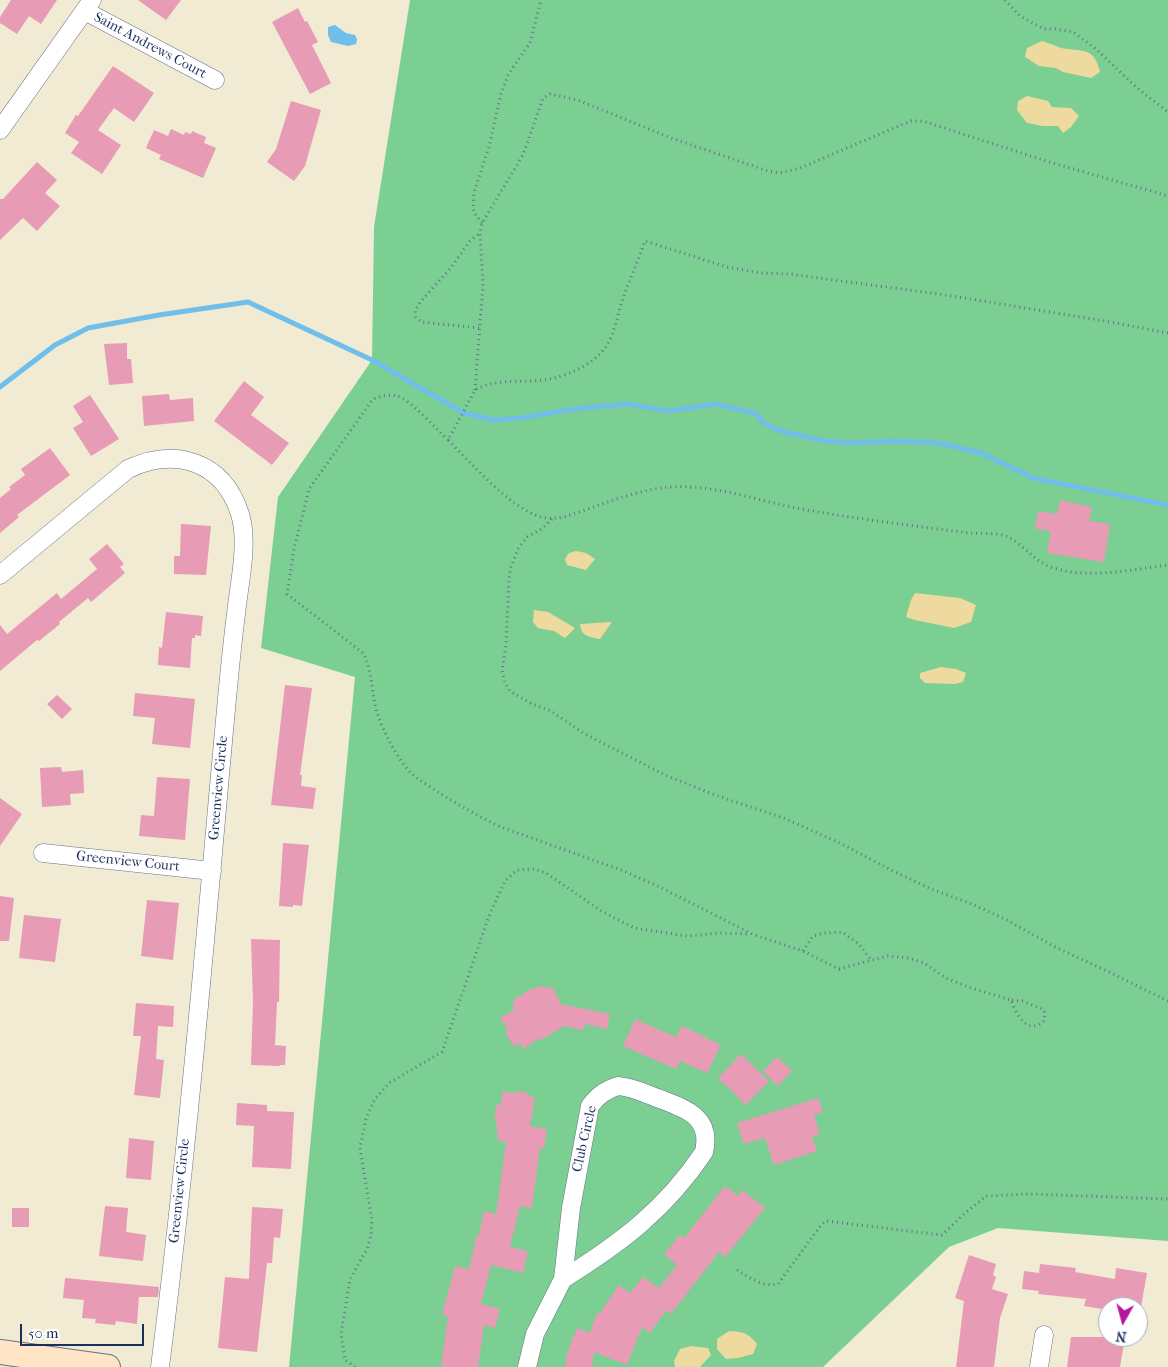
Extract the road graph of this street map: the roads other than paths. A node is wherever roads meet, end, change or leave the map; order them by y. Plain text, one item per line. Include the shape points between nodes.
1 (88, 6) edge
2 (215, 80) dead end
3 (0, 130) edge
4 (0, 575) edge
5 (43, 853) dead end
6 (212, 872) junction
7 (563, 1279) junction
8 (1044, 1335) dead end
9 (0, 1352) edge
10 (108, 1367) edge
11 (160, 1367) edge
12 (527, 1367) edge
13 (1039, 1367) edge

1 - 2 street, Saint Andrews Court
1 - 3 street
4 - 6 street, Greenview Circle via 128,469 144,461 175,458 194,462 211,471 224,484 234,499 244,538
5 - 6 street, Greenview Court
6 - 11 street, Greenview Circle
7 - 7 street, Club Circle via 648,1218 695,1166 706,1142 705,1132 694,1114 629,1087 608,1089 596,1097 590,1106 581,1147
7 - 12 street, Club Circle via 535,1334
8 - 13 street
9 - 10 street

